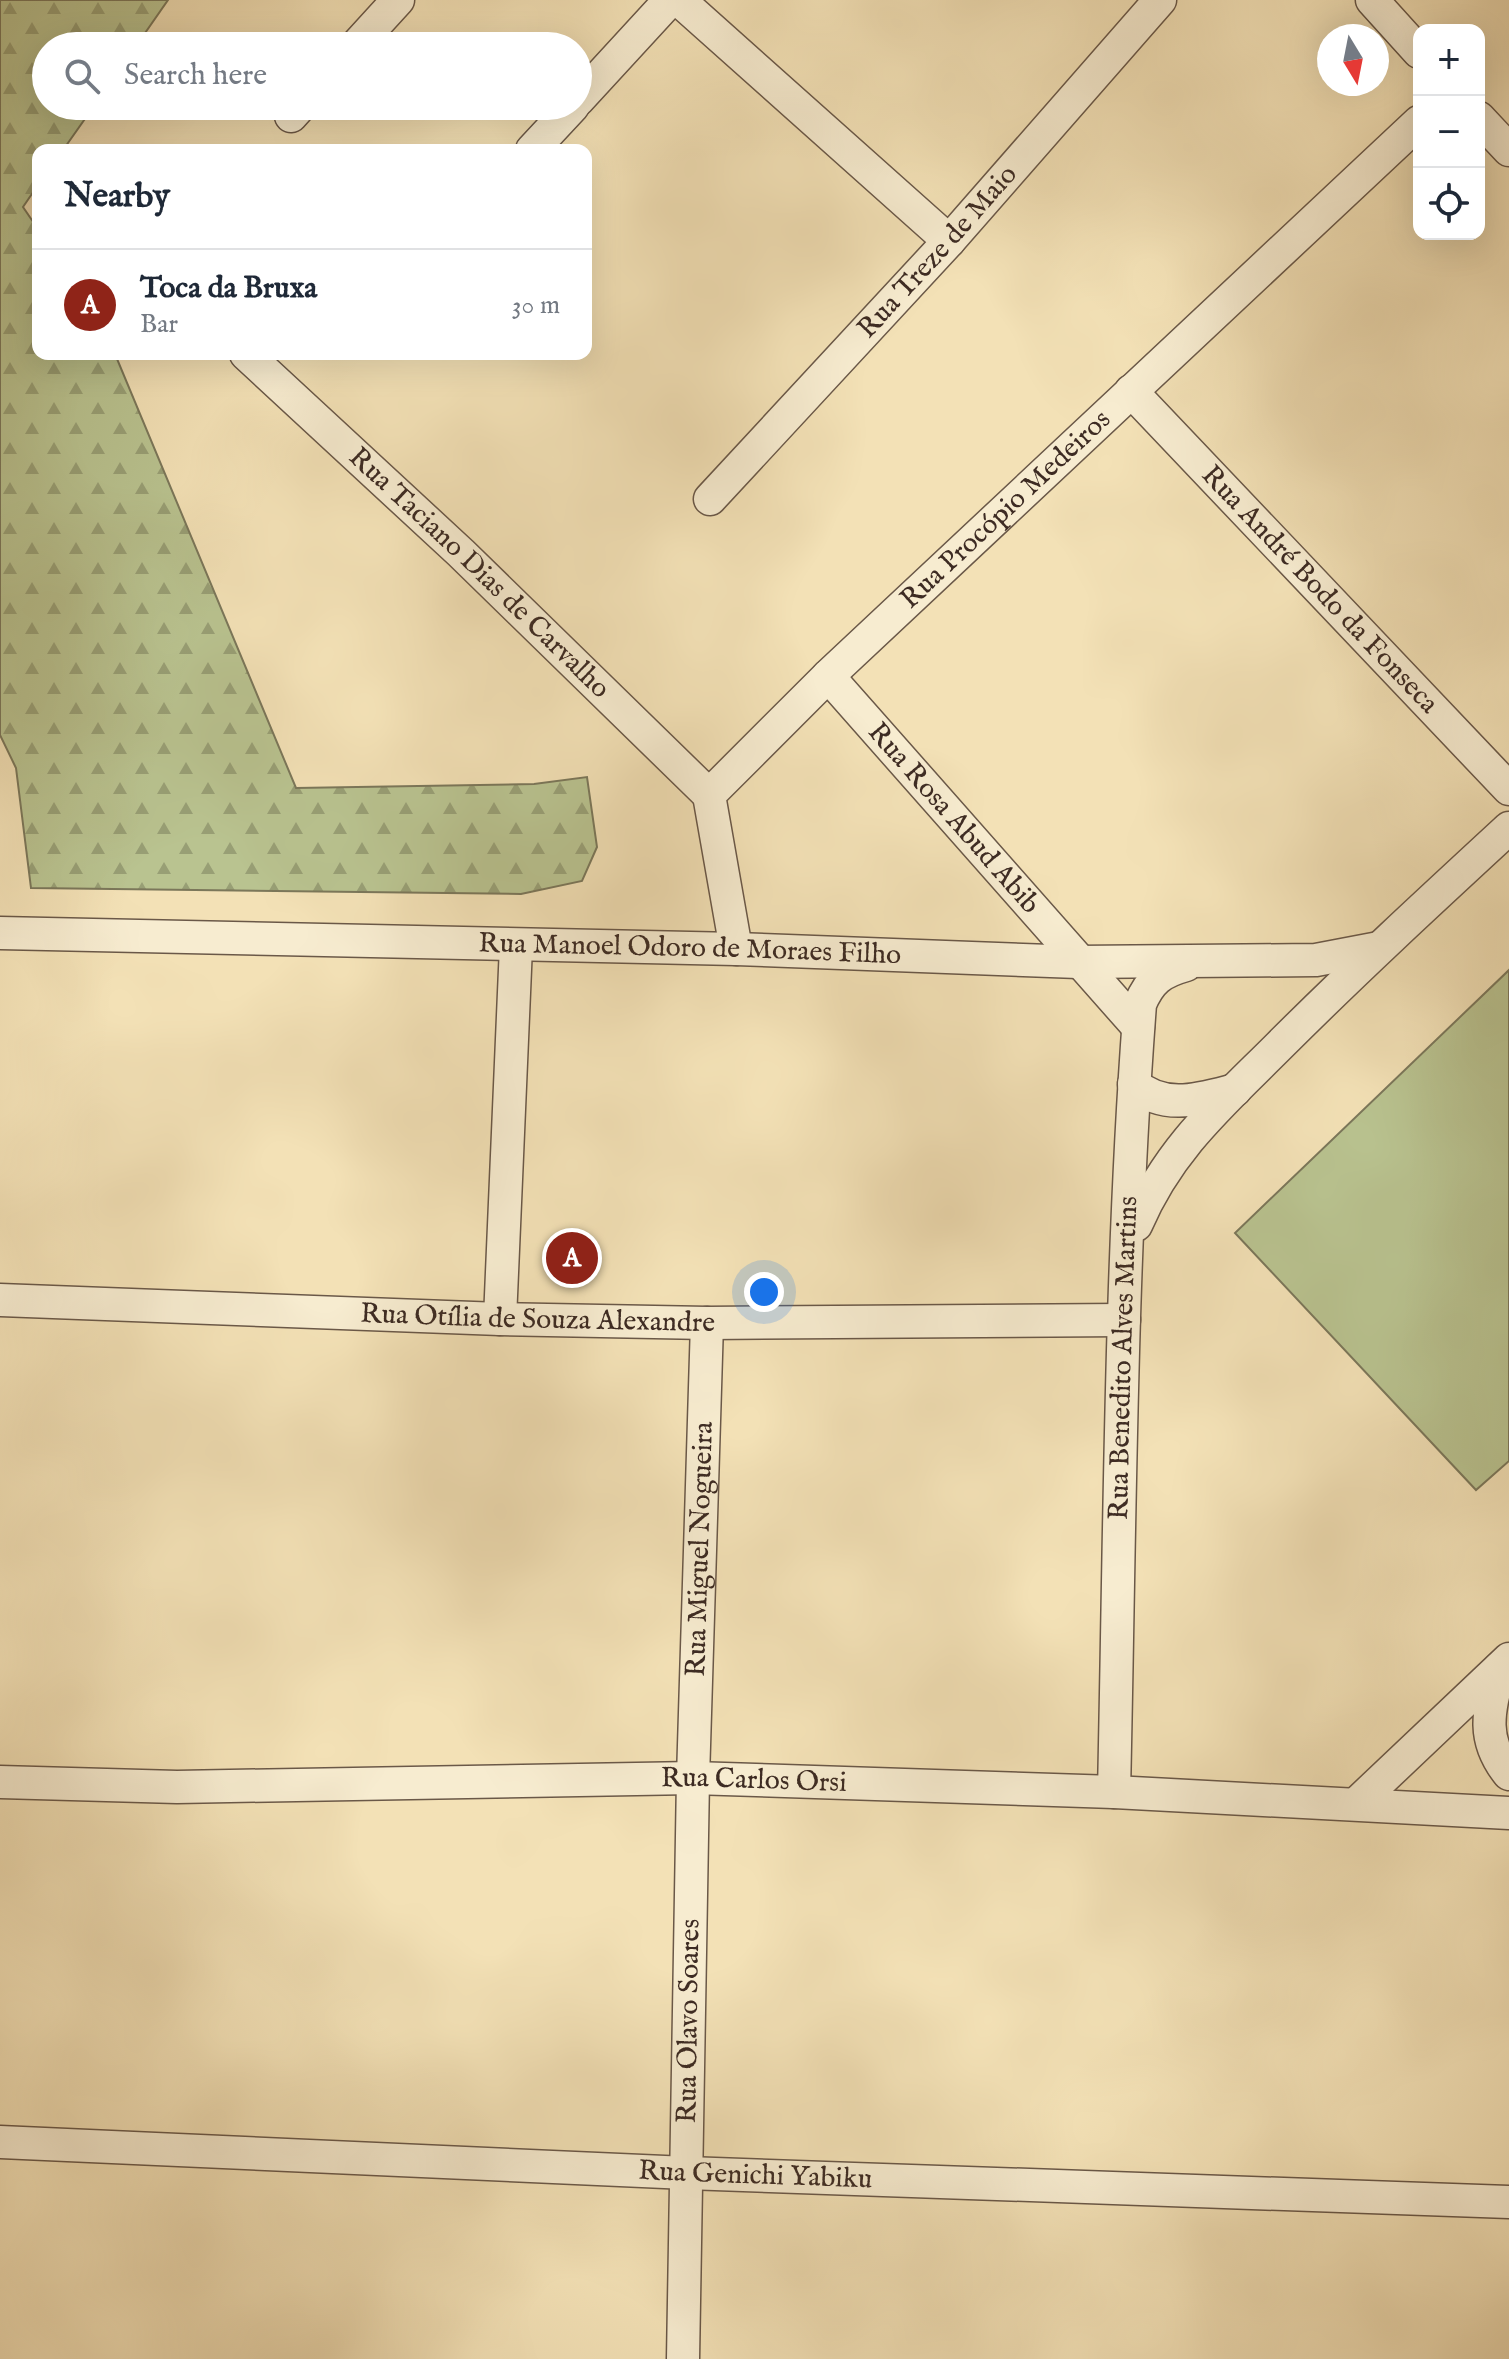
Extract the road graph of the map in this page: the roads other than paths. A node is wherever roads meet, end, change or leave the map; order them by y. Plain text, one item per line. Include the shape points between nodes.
1 (398, 0) edge
2 (670, 0) edge
3 (679, 0) edge
4 (1160, 0) edge
5 (1372, 0) edge
6 (369, 32) edge
7 (1413, 45) edge
8 (592, 85) edge
9 (560, 120) edge
10 (1485, 124) edge
11 (1413, 128) edge
12 (538, 144) edge
13 (1509, 150) edge
14 (949, 241) junction
15 (252, 360) edge
16 (1131, 391) junction
17 (710, 499) dead end
18 (828, 676) junction
19 (1509, 789) edge
20 (709, 795) junction
21 (1509, 828) edge
22 (0, 933) edge
23 (516, 946) junction
24 (1379, 948) junction
25 (736, 949) junction
26 (1294, 960) junction
27 (1199, 961) junction
28 (1078, 962) junction
29 (1323, 1003) junction
30 (1138, 1027) junction
31 (1134, 1084) junction
32 (1235, 1090) junction
33 (1129, 1238) junction
34 (0, 1300) edge
35 (500, 1319) junction
36 (1124, 1320) junction
37 (707, 1323) junction
38 (1504, 1664) edge
39 (1509, 1774) edge
40 (693, 1778) junction
41 (0, 1782) edge
42 (1114, 1792) junction
43 (1356, 1804) junction
44 (1509, 1813) edge
45 (0, 2142) edge
46 (687, 2173) junction
47 (1509, 2202) edge
48 (683, 2359) edge

1 - 6 street
2 - 8 street
3 - 14 street
4 - 14 street, Rua Treze de Maio
5 - 7 street
9 - 12 street
10 - 13 street
11 - 16 street, Rua Procópio Medeiros
14 - 17 street, Rua Treze de Maio
15 - 20 street, Rua Taciano Dias de Carvalho via 461,553
16 - 18 street, Rua Procópio Medeiros
16 - 19 street, Rua André Bodo da Fonseca
18 - 20 street, Rua Procópio Medeiros
18 - 28 street, Rua Rosa Abud Abib
20 - 25 street
21 - 24 street
22 - 23 street, Rua Manoel Odoro de Moraes Filho
23 - 25 street, Rua Manoel Odoro de Moraes Filho
23 - 35 street
24 - 26 street, Rua Manoel Odoro de Moraes Filho
24 - 29 street
25 - 28 street, Rua Manoel Odoro de Moraes Filho
26 - 27 street, Rua Manoel Odoro de Moraes Filho
26 - 29 street via 1313,966 1322,978
27 - 28 street, Rua Manoel Odoro de Moraes Filho
27 - 30 street, Rua Benedito Alves Martins via 1165,971 1148,985
28 - 30 street, Rua Rosa Abud Abib
29 - 32 street
30 - 31 street, Rua Benedito Alves Martins
31 - 32 street via 1146,1095 1178,1102
31 - 33 street, Rua Benedito Alves Martins
32 - 33 street via 1181,1144
33 - 36 street, Rua Benedito Alves Martins
34 - 35 street, Rua Otília de Souza Alexandre
35 - 37 street, Rua Otília de Souza Alexandre
36 - 37 street, Rua Otília de Souza Alexandre
36 - 42 street, Rua Benedito Alves Martins
37 - 40 street, Rua Miguel Nogueira
38 - 39 street via 1491,1704 1489,1733 1494,1756
38 - 43 street
40 - 41 street, Rua Carlos Orsi via 177,1787
40 - 42 street, Rua Carlos Orsi
40 - 46 street, Rua Olavo Soares
42 - 43 street, Rua Carlos Orsi
43 - 44 street, Rua Carlos Orsi
45 - 46 street, Rua Genichi Yabiku
46 - 47 street, Rua Genichi Yabiku
46 - 48 street, Rua Olavo Soares

